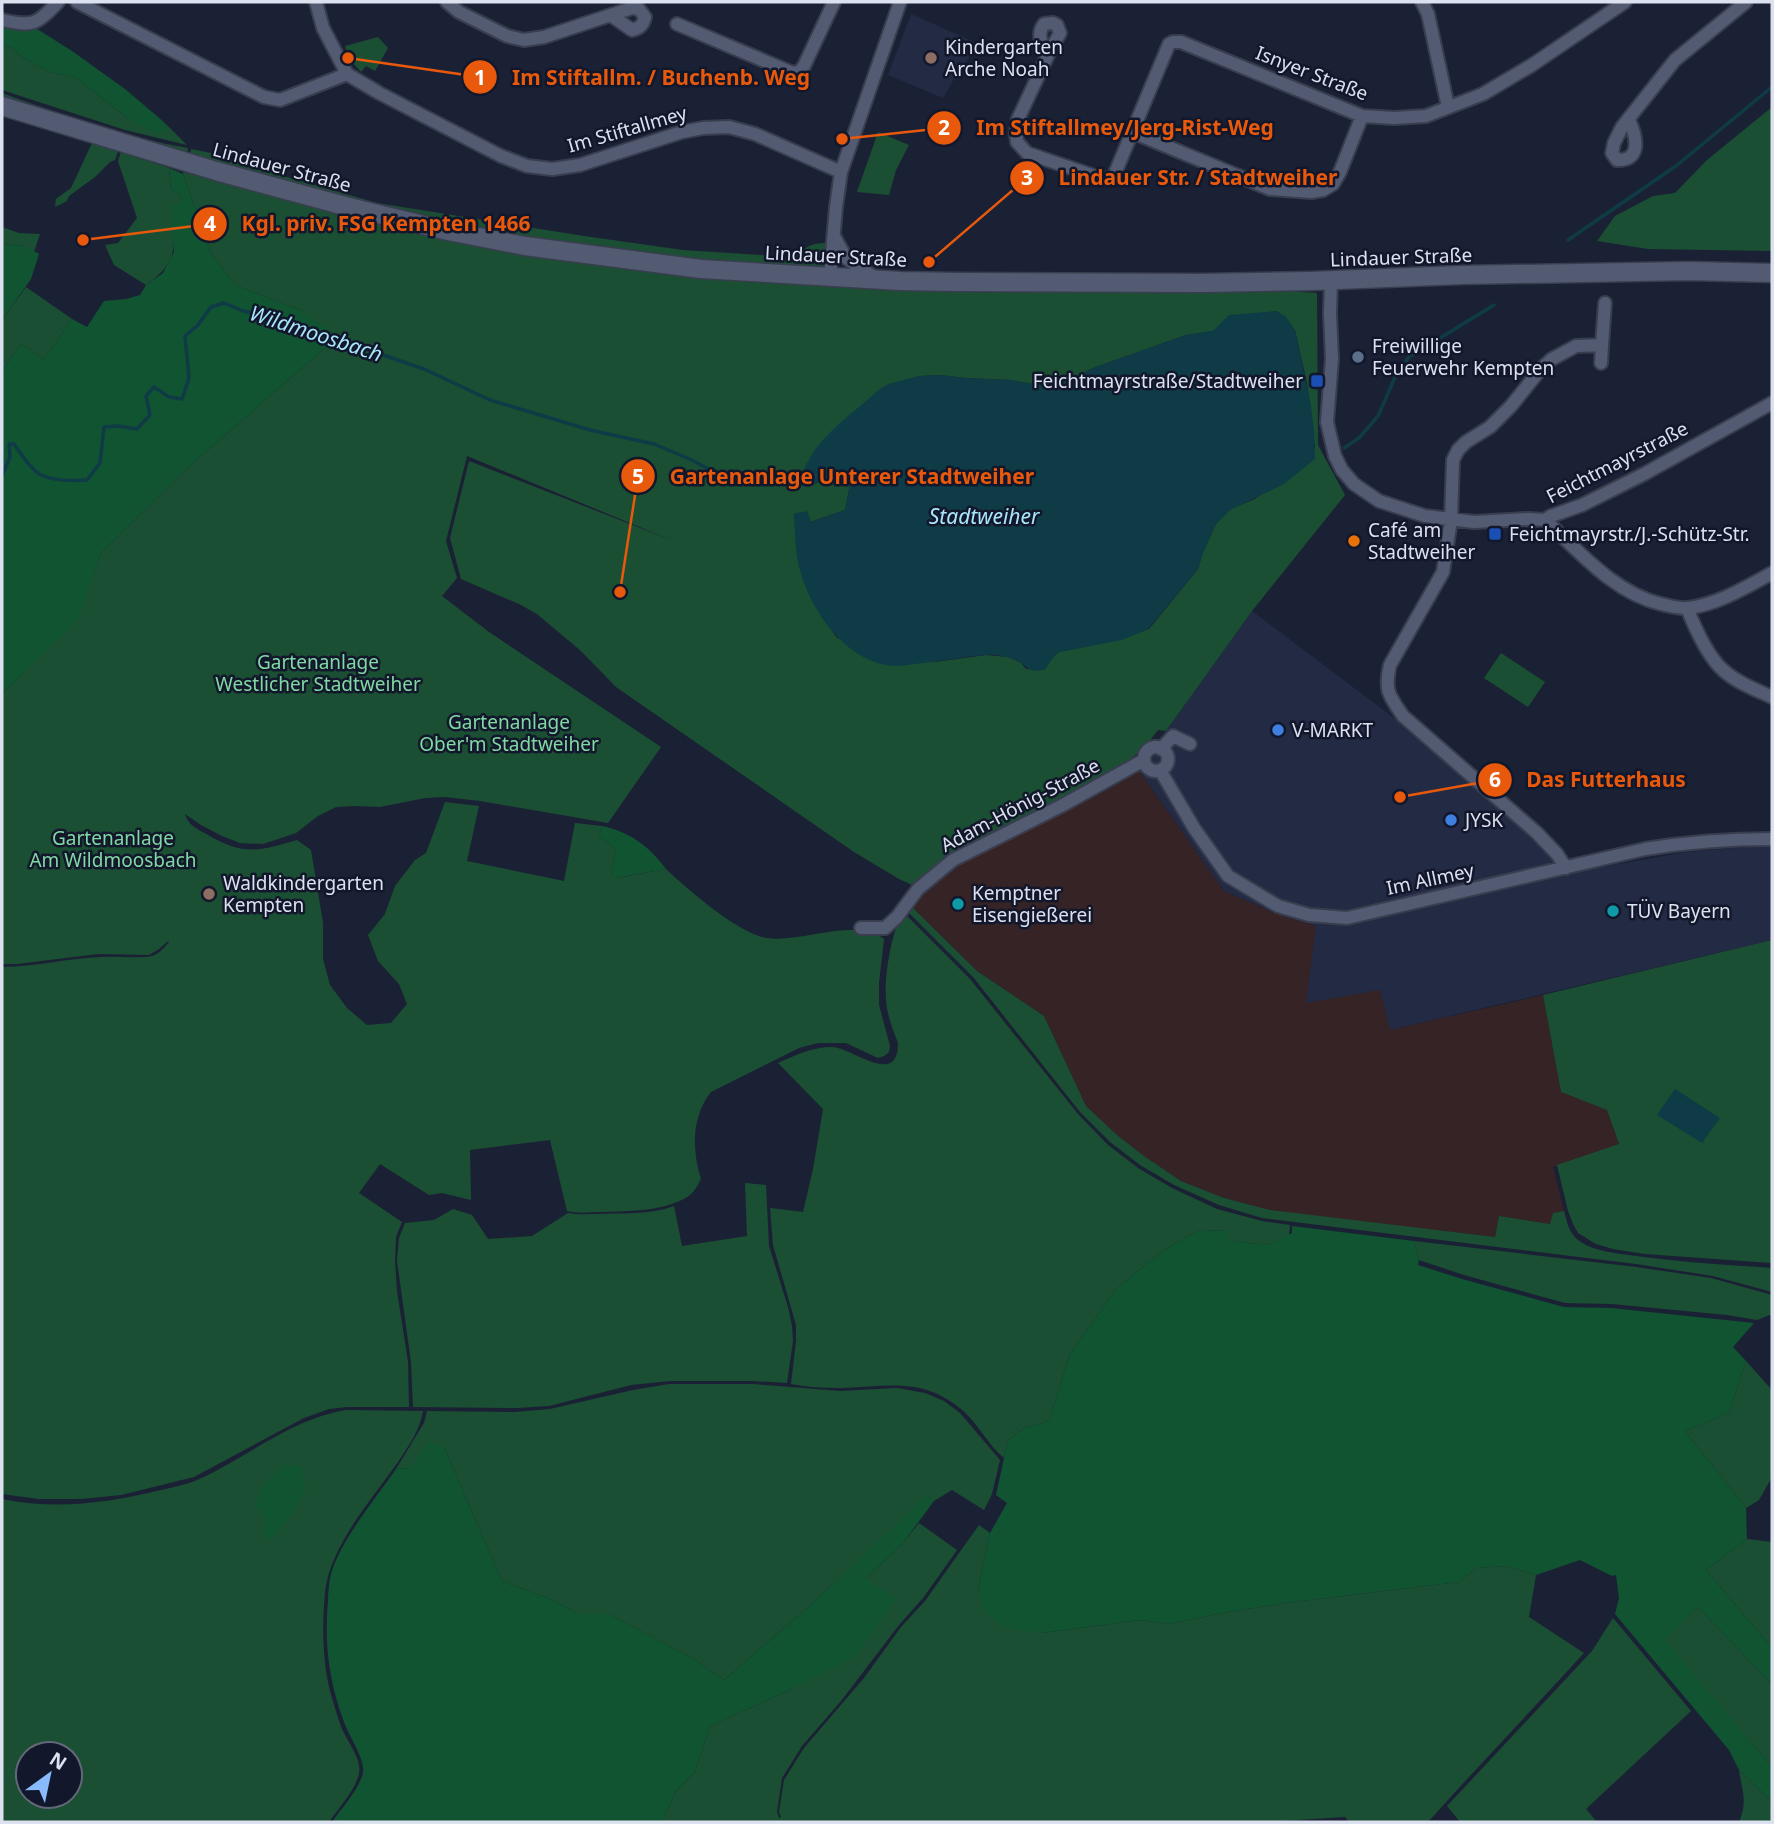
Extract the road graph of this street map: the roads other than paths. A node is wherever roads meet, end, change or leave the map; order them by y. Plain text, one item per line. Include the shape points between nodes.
1 (58, 2) edge
2 (77, 2) edge
3 (316, 2) edge
4 (447, 2) edge
5 (834, 2) edge
6 (1422, 2) edge
7 (1625, 2) edge
8 (1746, 2) edge
9 (896, 3) edge
10 (612, 16) dead end
11 (2, 20) edge
12 (677, 24) dead end
13 (1048, 55) dead end
14 (347, 74) junction
15 (2, 106) edge
16 (1448, 107) junction
17 (1362, 116) junction
18 (1629, 120) dead end
19 (1132, 132) junction
20 (842, 172) junction
21 (834, 236) junction
22 (1772, 274) edge
23 (830, 277) junction
24 (877, 280) junction
25 (1331, 280) junction
26 (1605, 303) dead end
27 (1602, 345) junction
28 (1601, 363) dead end
29 (1772, 403) edge
30 (1451, 520) junction
31 (1545, 520) junction
32 (1772, 573) edge
33 (1687, 608) junction
34 (1772, 697) edge
35 (1190, 744) dead end
36 (1161, 749) junction
37 (1144, 760) junction
38 (1160, 769) junction
39 (1772, 839) edge
40 (1566, 868) junction
41 (861, 928) dead end

1 - 11 street via 33,23
2 - 14 street via 264,97 280,100
3 - 14 street via 323,28
4 - 10 street via 507,36 524,40
5 - 12 street via 804,66 793,73
6 - 16 street
7 - 16 street, Isnyer Straße via 1532,65 1483,94
8 - 18 street via 1675,60
9 - 20 street
13 - 19 street via 1016,127 1017,142 1027,153 1103,179 1113,178
14 - 20 street, Im Stiftallmey via 527,166 580,165 682,132 729,127
15 - 23 main road, Lindauer Straße via 206,169 449,232 701,269
16 - 17 street, Isnyer Straße via 1426,116
17 - 19 street via 1333,184 1311,192 1270,189
17 - 19 street, Isnyer Straße via 1173,41
20 - 21 street
21 - 23 street
21 - 24 street via 846,258
22 - 25 main road, Lindauer Straße via 1689,271
23 - 24 main road, Lindauer Straße
24 - 25 main road, Lindauer Straße
25 - 30 street, Feichtmayrstraße via 1327,422 1342,470 1353,484 1379,501
26 - 27 street
27 - 28 street
27 - 30 street via 1576,346 1552,359 1490,427 1458,450 1453,460
29 - 31 street, Feichtmayrstraße via 1644,474
30 - 31 street, Feichtmayrstraße
30 - 40 street via 1443,572 1390,665 1386,681 1391,699 1403,716 1537,833
31 - 33 street via 1628,592
32 - 33 street via 1729,596
33 - 34 street via 1716,663
35 - 36 street via 1173,736
36 - 37 street via 1148,750
36 - 38 street via 1167,761
37 - 38 street via 1150,769
37 - 41 street, Adam-Hönig-Straße via 953,860 918,889 885,928
38 - 40 street, Im Allmey via 1228,876 1278,906 1309,915 1347,918
39 - 40 street, Im Allmey via 1688,842

